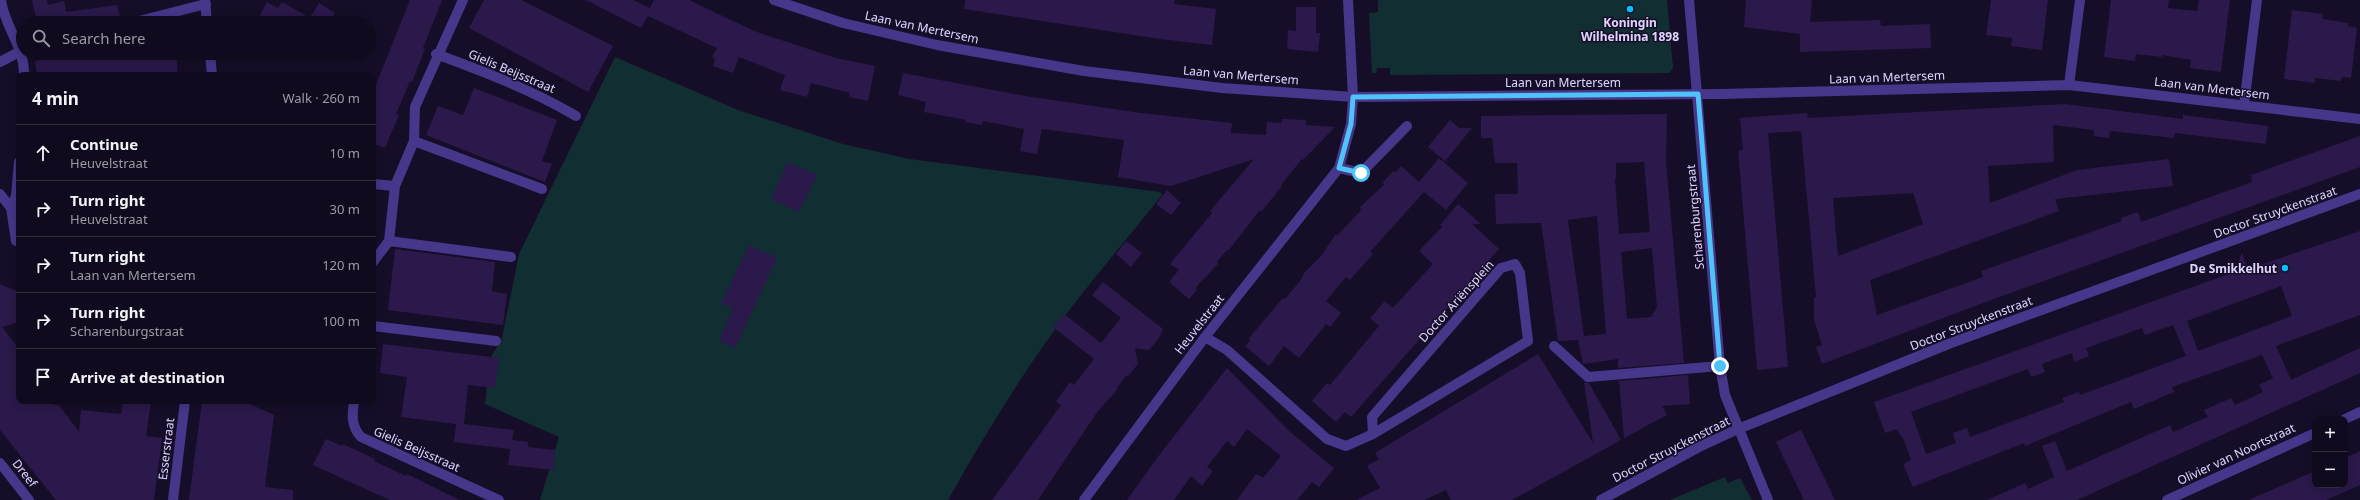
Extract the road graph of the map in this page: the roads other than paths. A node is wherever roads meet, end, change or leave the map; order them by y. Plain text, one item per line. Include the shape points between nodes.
1 (1, 0) edge
2 (463, 0) edge
3 (774, 0) edge
4 (1348, 0) edge
5 (1689, 0) edge
6 (2080, 0) edge
7 (2257, 0) edge
8 (205, 2) edge
9 (156, 16) edge
10 (206, 16) edge
11 (16, 37) edge
12 (16, 53) edge
13 (436, 54) junction
14 (23, 60) edge
15 (211, 60) edge
16 (0, 62) edge
17 (24, 72) edge
18 (212, 72) edge
19 (2070, 85) junction
20 (1698, 94) junction
21 (1353, 97) junction
22 (2244, 105) junction
23 (576, 116) dead end
24 (2360, 119) edge
25 (1407, 126) dead end
26 (414, 141) junction
27 (1339, 168) junction
28 (376, 184) edge
29 (395, 186) junction
30 (542, 189) dead end
31 (0, 194) edge
32 (2360, 194) edge
33 (16, 196) edge
34 (11, 208) junction
35 (16, 241) edge
36 (389, 241) junction
37 (511, 256) dead end
38 (376, 258) edge
39 (376, 326) edge
40 (1205, 337) junction
41 (496, 341) dead end
42 (1554, 346) dead end
43 (1720, 366) junction
44 (185, 404) edge
45 (354, 404) edge
46 (2360, 412) edge
47 (2348, 418) edge
48 (1738, 429) junction
49 (1373, 434) junction
50 (2312, 434) edge
51 (0, 463) edge
52 (29, 500) edge
53 (173, 500) edge
54 (499, 500) edge
55 (1084, 500) edge
56 (1601, 500) edge
57 (1768, 500) edge
58 (2167, 500) edge

1 - 11 street via 2,8
2 - 13 street
3 - 21 street, Laan van Mertersem via 881,32 1042,64 1156,81
4 - 21 street, Heuvelstraat
5 - 20 street, Scharenburgstraat
6 - 19 street
7 - 22 street
8 - 9 street
8 - 10 street
12 - 16 street
13 - 23 street, Gielis Beijsstraat via 542,97
13 - 26 street via 415,107
14 - 17 street
15 - 18 street
19 - 20 street, Laan van Mertersem
19 - 22 street, Laan van Mertersem
20 - 21 street, Laan van Mertersem
20 - 43 street, Scharenburgstraat
21 - 27 street, Heuvelstraat via 1351,124
22 - 24 street, Laan van Mertersem
25 - 27 street via 1361,173
26 - 29 street
26 - 30 street
27 - 40 street, Heuvelstraat
28 - 29 street
29 - 36 street
31 - 34 street
32 - 48 street, Doctor Struyckenstraat via 1957,341
33 - 34 street
34 - 35 street
36 - 37 street
36 - 38 street
39 - 41 street
40 - 49 street, Doctor Ariënsplein via 1227,350 1327,439 1346,446
40 - 55 street, Heuvelstraat
42 - 43 street via 1588,377
43 - 48 street, Scharenburgstraat via 1725,395
44 - 53 street, Esserstraat
45 - 54 street, Gielis Beijsstraat via 353,422 361,437
46 - 47 street
48 - 56 street, Doctor Struyckenstraat
48 - 57 street, Scharenburgstraat
49 - 49 street, Doctor Ariënsplein via 1372,417 1501,268 1515,264 1520,273 1528,340
50 - 58 street, Olivier van Noortstraat
51 - 52 street, Dreef

